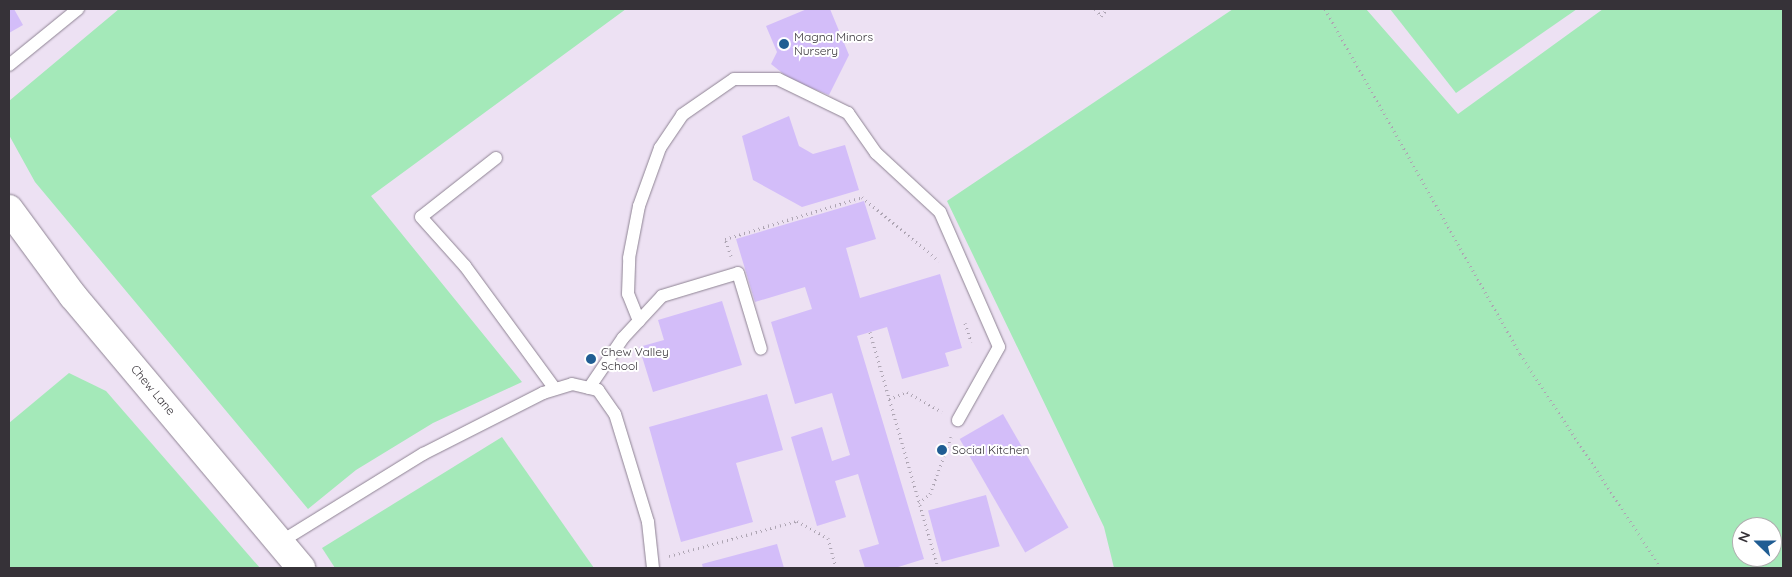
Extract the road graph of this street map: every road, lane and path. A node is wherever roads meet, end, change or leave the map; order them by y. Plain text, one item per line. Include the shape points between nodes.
1 (78, 9) edge
2 (1095, 9) edge
3 (1107, 9) edge
4 (1325, 9) edge
5 (9, 66) edge
6 (496, 158) dead end
7 (9, 209) edge
8 (941, 263) dead end
9 (738, 273) junction
10 (963, 314) dead end
11 (639, 321) junction
12 (870, 332) dead end
13 (971, 342) dead end
14 (761, 349) dead end
15 (589, 388) junction
16 (555, 389) junction
17 (889, 399) junction
18 (958, 420) junction
19 (919, 503) junction
20 (282, 541) junction
21 (653, 564) edge
22 (937, 564) dead end
23 (301, 568) edge
24 (836, 568) edge
25 (1661, 568) edge

1 - 5 lane
2 - 3 path via 1101,16
4 - 25 path via 1520,354
6 - 16 lane via 421,217 465,266
7 - 20 main road, Chew Lane via 73,296
8 - 9 path via 862,197 725,239
9 - 11 lane via 662,296
9 - 14 lane
10 - 13 path
11 - 15 lane
11 - 18 lane via 628,294 629,258 639,206 660,148 682,115 734,79 778,79 848,113 876,153 940,212 999,347
12 - 17 path
15 - 16 lane via 572,384
15 - 21 lane via 598,390 615,414 648,522
16 - 20 lane via 423,454
17 - 18 path via 907,392
17 - 19 path
18 - 19 path via 930,494
19 - 22 path
20 - 23 main road, Chew Lane
21 - 24 path via 798,520 828,538

